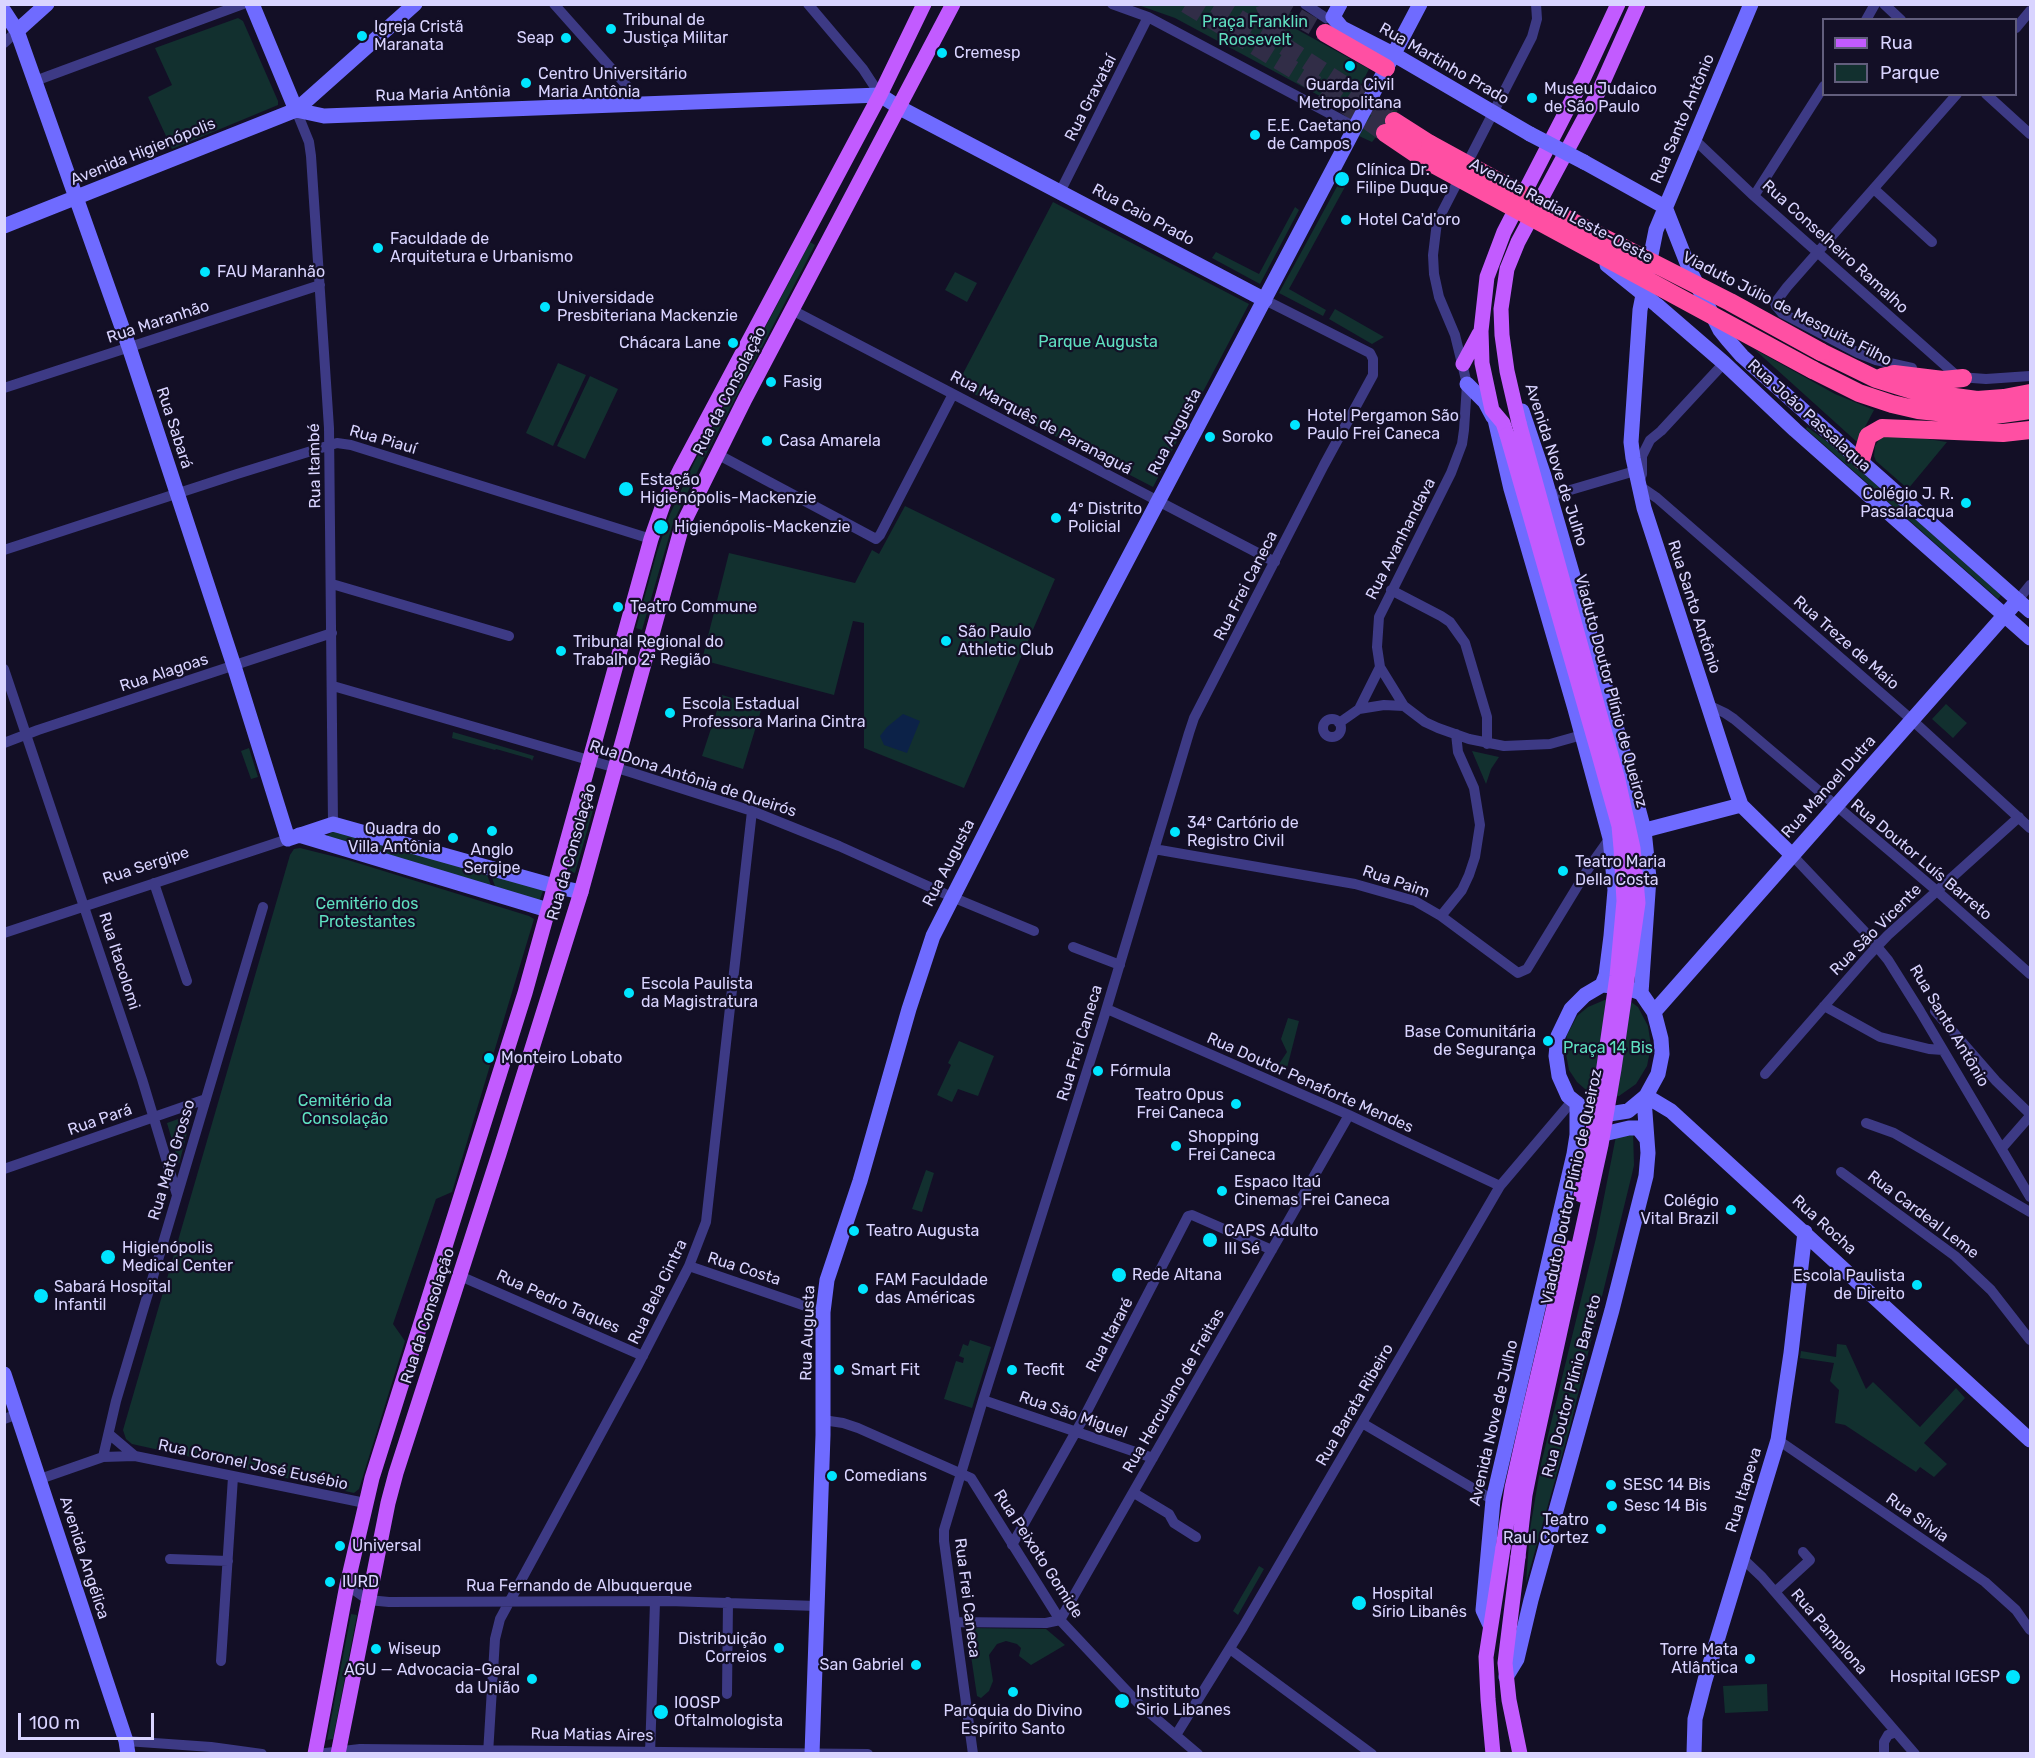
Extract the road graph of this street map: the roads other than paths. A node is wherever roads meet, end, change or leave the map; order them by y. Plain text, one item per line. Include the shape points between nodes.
1 (47, 4) edge
2 (243, 4) edge
3 (252, 4) edge
4 (415, 4) edge
5 (554, 4) edge
6 (953, 4) edge
7 (1112, 4) edge
8 (1305, 4) edge
9 (1420, 4) edge
10 (1536, 4) edge
11 (1618, 4) edge
12 (1638, 4) edge
13 (1751, 4) edge
14 (1875, 4) edge
15 (1884, 4) edge
16 (814, 6) edge
17 (919, 9) edge
18 (4, 11) edge
19 (2031, 11) edge
20 (1148, 17) junction
21 (1333, 18) edge
22 (1867, 18) edge
23 (1899, 18) edge
24 (2017, 27) edge
25 (17, 32) junction
26 (4, 43) edge
27 (1389, 61) junction
28 (35, 81) junction
29 (1822, 89) edge
30 (880, 95) junction
31 (1955, 96) edge
32 (1988, 96) edge
33 (312, 97) junction
34 (632, 104) junction
35 (900, 108) junction
36 (296, 110) junction
37 (1493, 113) junction
38 (317, 115) junction
39 (1355, 127) junction
40 (1389, 127) tunnel mouth
41 (2031, 134) edge
42 (1694, 139) junction
43 (1426, 151) junction
44 (1874, 189) junction
45 (1060, 192) junction
46 (1754, 196) junction
47 (76, 198) junction
48 (1665, 207) junction
49 (4, 226) edge
50 (1932, 242) dead end
51 (1586, 248) junction
52 (1818, 252) junction
53 (1662, 277) junction
54 (320, 285) junction
55 (1265, 300) junction
56 (792, 310) junction
57 (1480, 331) junction
58 (129, 347) junction
59 (1724, 363) junction
60 (1463, 364) junction
61 (1373, 375) joint
62 (2031, 376) edge
63 (1960, 377) junction
64 (1877, 379) junction
65 (1467, 384) junction
66 (4, 388) edge
67 (1512, 393) junction
68 (2031, 393) edge
69 (953, 394) junction
70 (1918, 401) junction
71 (2031, 410) edge
72 (1491, 411) junction
73 (1466, 413) junction
74 (1819, 424) junction
75 (1632, 426) junction
76 (2030, 431) edge
77 (1802, 436) junction
78 (1650, 440) junction
79 (330, 444) junction
80 (717, 454) junction
81 (1861, 460) junction
82 (1637, 478) junction
83 (177, 493) junction
84 (1550, 496) junction
85 (1158, 501) junction
86 (651, 539) junction
87 (4, 550) edge
88 (1275, 562) junction
89 (332, 584) junction
90 (2031, 585) edge
91 (1391, 590) junction
92 (2018, 600) junction
93 (2031, 611) edge
94 (2004, 615) junction
95 (332, 633) junction
96 (509, 636) dead end
97 (2031, 638) edge
98 (234, 666) junction
99 (1380, 667) junction
100 (4, 669) edge
101 (333, 686) junction
102 (1706, 704) junction
103 (1404, 706) junction
104 (1359, 709) junction
105 (1912, 720) junction
106 (1339, 723) dead end
107 (1456, 734) junction
108 (27, 735) junction
109 (1582, 735) junction
110 (4, 743) edge
111 (1487, 744) junction
112 (589, 760) junction
113 (615, 767) junction
114 (1742, 804) junction
115 (1836, 806) junction
116 (752, 811) junction
117 (2019, 817) junction
118 (333, 824) junction
119 (2031, 828) edge
120 (1644, 831) junction
121 (293, 837) junction
122 (1610, 838) junction
123 (1154, 849) junction
124 (1792, 855) junction
125 (487, 867) junction
126 (1613, 868) junction
127 (1588, 869) junction
128 (153, 883) junction
129 (554, 886) junction
130 (1937, 891) junction
131 (580, 892) junction
132 (496, 894) junction
133 (952, 897) junction
134 (85, 906) junction
135 (263, 907) dead end
136 (548, 910) junction
137 (1441, 916) junction
138 (1034, 931) dead end
139 (4, 933) edge
140 (1878, 946) junction
141 (1073, 947) dead end
142 (1120, 965) junction
143 (2031, 974) edge
144 (187, 981) dead end
145 (1602, 985) junction
146 (1641, 993) junction
147 (1824, 1006) junction
148 (1107, 1009) junction
149 (1935, 1011) dead end
150 (1654, 1012) junction
151 (1943, 1050) junction
152 (1765, 1074) dead end
153 (1654, 1082) junction
154 (1645, 1097) junction
155 (206, 1099) junction
156 (1575, 1102) junction
157 (1665, 1108) junction
158 (1349, 1115) junction
159 (2031, 1115) edge
160 (154, 1116) junction
161 (1646, 1117) junction
162 (1866, 1123) dead end
163 (1646, 1138) junction
164 (2002, 1148) junction
165 (1574, 1154) junction
166 (4, 1169) edge
167 (1841, 1172) dead end
168 (1500, 1186) junction
169 (177, 1196) junction
170 (2031, 1197) edge
171 (459, 1200) junction
172 (482, 1205) junction
173 (2031, 1212) edge
174 (1805, 1232) junction
175 (1272, 1250) junction
176 (689, 1266) junction
177 (460, 1276) junction
178 (823, 1312) junction
179 (2031, 1340) edge
180 (643, 1356) junction
181 (4, 1374) edge
182 (983, 1400) junction
183 (11, 1416) edge
184 (823, 1420) junction
185 (1362, 1423) junction
186 (1076, 1431) junction
187 (109, 1434) junction
188 (1778, 1440) junction
189 (2031, 1440) edge
190 (135, 1456) junction
191 (103, 1457) junction
192 (1153, 1458) junction
193 (961, 1473) junction
194 (233, 1477) junction
195 (40, 1479) junction
196 (1134, 1493) junction
197 (1493, 1500) junction
198 (365, 1503) junction
199 (1196, 1537) dead end
200 (1012, 1545) junction
201 (170, 1559) dead end
202 (1743, 1559) junction
203 (1810, 1560) dead end
204 (228, 1561) junction
205 (347, 1585) junction
206 (1775, 1592) junction
207 (368, 1600) junction
208 (511, 1601) junction
209 (655, 1602) junction
210 (728, 1602) junction
211 (816, 1606) junction
212 (1060, 1620) junction
213 (955, 1622) junction
214 (1490, 1625) junction
215 (2031, 1630) edge
216 (1230, 1649) junction
217 (221, 1661) dead end
218 (1506, 1677) junction
219 (727, 1694) dead end
220 (1896, 1732) junction
221 (1176, 1735) junction
222 (127, 1747) edge
223 (488, 1751) edge
224 (338, 1752) edge
225 (650, 1752) edge
226 (812, 1753) edge
227 (262, 1754) edge
228 (316, 1754) edge
229 (868, 1754) edge
230 (973, 1754) edge
231 (1198, 1754) edge
232 (1372, 1754) edge
233 (1493, 1754) edge
234 (1520, 1754) edge
235 (1694, 1754) edge
236 (1884, 1754) edge
237 (1915, 1754) edge

1 - 25 main road
2 - 28 street
3 - 36 main road
4 - 33 main road, Avenida Higienópolis
5 - 34 street via 627,86
6 - 35 main road, Rua da Consolação
7 - 20 street
8 - 21 street via 1326,18
9 - 27 main road, Rua Augusta
10 - 37 street, Rua Avanhandava via 1532,37
11 - 57 main road via 1492,258
12 - 67 main road, Avenida Nove de Julho via 1600,89 1507,269 1502,335
13 - 42 main road, Rua Santo Antônio
14 - 22 street
15 - 23 street
16 - 30 street
17 - 30 main road, Rua da Consolação
18 - 25 main road, Rua Sabará
19 - 24 street
20 - 39 street
20 - 45 street, Rua Gravataí
21 - 27 highway
25 - 26 street
25 - 28 main road, Rua Sabará
27 - 37 main road, Rua Martinho Prado
27 - 39 main road, Rua Augusta
28 - 47 main road, Rua Sabará
29 - 46 street
30 - 34 main road, Rua Maria Antônia
30 - 35 main road, Rua Caio Prado
30 - 86 main road, Rua da Consolação via 680,470
31 - 44 street
32 - 41 street
33 - 36 main road, Avenida Higienópolis
33 - 38 main road via 311,108
34 - 38 main road, Rua Maria Antônia
35 - 45 main road, Rua Caio Prado
35 - 56 main road, Rua da Consolação
36 - 38 main road, Rua Maria Antônia
36 - 47 main road, Avenida Higienópolis
36 - 54 street, Rua Itambé via 311,156
37 - 48 main road, Rua Martinho Prado, bridge
37 - 60 street, Rua Avanhandava via 1442,210 1434,238 1434,274 1439,297
39 - 55 main road, Rua Augusta
40 - 43 highway, Avenida Radial Leste-Oeste
42 - 46 street, Rua Conselheiro Ramalho
42 - 48 main road, Rua Santo Antônio
43 - 51 highway, Avenida Radial Leste-Oeste, bridge
43 - 53 highway, Avenida Radial Leste-Oeste, bridge via 1567,219
44 - 50 street
44 - 52 street
45 - 55 main road, Rua Caio Prado
46 - 52 street, Rua Conselheiro Ramalho
47 - 49 main road, Avenida Higienópolis
47 - 58 main road, Rua Sabará
48 - 74 main road, Rua João Passalaqua via 1720,330 1742,356
48 - 75 main road, Rua Santo Antônio via 1652,245 1640,310
51 - 53 highway, Avenida Radial Leste-Oeste, bridge
51 - 59 main road, Rua João Passalaqua, bridge
52 - 63 street, Rua Conselheiro Ramalho
52 - 63 street via 1777,300 1776,306 1782,313 1868,357
53 - 64 highway, Viaduto Júlio de Mesquita Filho, bridge
53 - 70 highway, Viaduto Júlio de Mesquita Filho, bridge via 1813,370 1859,393
54 - 58 street, Rua Maranhão
54 - 79 street, Rua Itambé
55 - 61 street, Rua Caio Prado via 1370,353
55 - 85 main road, Rua Augusta
56 - 69 street, Rua Marquês de Paranaguá
56 - 80 main road, Rua da Consolação
57 - 60 main road
57 - 72 main road
58 - 66 street, Rua Maranhão
58 - 83 main road, Rua Sabará
59 - 77 main road, Rua João Passalaqua
59 - 78 street
60 - 65 street, Rua Avanhandava
61 - 88 street, Rua Frei Caneca
62 - 63 street
63 - 64 highway via 1943,380 1894,374
64 - 70 highway, Viaduto Júlio de Mesquita Filho
65 - 72 main road
65 - 73 street, Rua Avanhandava
67 - 84 main road, Avenida Nove de Julho via 1520,403
67 - 218 main road, Viaduto Doutor Plínio de Queiroz, bridge via 1618,780 1634,848 1638,903 1601,1145 1525,1495
68 - 70 highway, Viaduto Júlio de Mesquita Filho via 1977,400
69 - 80 street via 876,539
69 - 85 street, Rua Marquês de Paranaguá
70 - 71 highway, Viaduto Júlio de Mesquita Filho via 1955,414 1995,415
72 - 73 street via 1471,405
72 - 109 main road
72 - 214 main road, Viaduto Doutor Plínio de Queiroz, bridge via 1503,423 1507,435 1619,826 1624,901 1599,1098 1580,1198 1515,1477
73 - 91 street, Rua Avanhandava via 1462,444 1451,473
74 - 77 main road via 1804,423
74 - 81 main road, Rua João Passalaqua
75 - 78 street
75 - 82 main road, Rua Santo Antônio
76 - 81 highway via 1882,428 1868,436
77 - 94 main road, Rua João Passalaqua
78 - 82 street via 1642,456 1642,474
79 - 83 street, Rua Piauí
79 - 86 street, Rua Piauí via 351,445
79 - 89 street, Rua Itambé
80 - 113 main road, Rua da Consolação via 676,543
81 - 92 main road, Rua João Passalaqua
82 - 84 street
82 - 102 main road, Rua Santo Antônio
82 - 105 street, Rua Treze de Maio
83 - 87 street, Rua Piauí
83 - 98 main road, Rua Sabará
84 - 120 main road, Avenida Nove de Julho
85 - 88 street, Rua Marquês de Paranaguá
85 - 133 main road, Rua Augusta
86 - 112 main road, Rua da Consolação
88 - 123 street, Rua Frei Caneca via 1194,718
89 - 95 street, Rua Itambé
89 - 96 street
90 - 92 street, Rua Manoel Dutra
91 - 99 street, Rua Avanhandava via 1379,617 1376,639
91 - 111 street via 1450,622 1463,639 1487,717
92 - 93 main road, Rua João Passalaqua
92 - 94 main road, Rua Manoel Dutra
94 - 97 main road, Rua João Passalaqua
94 - 105 main road, Rua Manoel Dutra
95 - 98 street, Rua Alagoas
95 - 101 street, Rua Itambé
98 - 108 street, Rua Alagoas
98 - 121 main road, Rua Sabará
99 - 103 street, Rua Avanhandava
99 - 104 street
100 - 108 street, Rua Itacolomi
101 - 112 street, Rua Dona Antônia de Queirós
101 - 118 street, Rua Itambé
102 - 114 main road, Rua Santo Antônio
102 - 115 street, Rua Doutor Luís Barreto via 1734,719
103 - 104 street
103 - 107 street, Rua Avanhandava via 1425,722
104 - 106 street
105 - 115 main road, Rua Manoel Dutra
105 - 117 street, Rua Treze de Maio
107 - 111 street, Rua Avanhandava
107 - 137 street via 1458,752 1474,788 1480,825 1469,875
108 - 110 street, Rua Alagoas
108 - 134 street, Rua Itacolomi
109 - 111 street, Rua Avanhandava via 1550,744
109 - 122 main road
112 - 113 street, Rua Dona Antônia de Queirós
112 - 129 main road, Rua da Consolação
113 - 116 street, Rua Dona Antônia de Queirós
113 - 131 main road, Rua da Consolação
114 - 120 main road
114 - 124 main road, Rua Santo Antônio
115 - 124 main road, Rua Manoel Dutra
115 - 130 street, Rua Doutor Luís Barreto
116 - 133 street, Rua Dona Antônia de Queirós
116 - 176 street, Rua Bela Cintra via 709,1207
117 - 119 street, Rua Treze de Maio
117 - 130 street, Rua São Vicente
118 - 121 main road, Rua Sergipe
118 - 125 main road
120 - 122 main road
120 - 146 main road, Avenida Nove de Julho via 1649,878
121 - 128 street, Rua Sergipe
121 - 132 main road
122 - 126 main road
122 - 127 street, Rua Paim
123 - 137 street, Rua Paim via 1354,884 1415,902
123 - 142 street, Rua Frei Caneca
124 - 140 street, Rua Santo Antônio
124 - 150 main road, Rua Manoel Dutra
125 - 129 main road
125 - 132 main road
126 - 127 street via 1603,864
126 - 145 main road via 1611,936
127 - 137 street, Rua Paim via 1522,973 1513,972
128 - 134 street, Rua Sergipe
128 - 144 street
129 - 131 main road
129 - 136 main road, Rua da Consolação
130 - 140 street, Rua São Vicente
130 - 143 street, Rua Doutor Luís Barreto
131 - 172 main road, Rua da Consolação
132 - 136 main road
133 - 138 street, Rua Dona Antônia de Queirós
133 - 178 main road, Rua Augusta via 933,936 909,1010 827,1280
134 - 139 street, Rua Sergipe
134 - 160 street, Rua Itacolomi
135 - 155 street, Rua Mato Grosso
136 - 171 main road, Rua da Consolação
140 - 147 street, Rua São Vicente
140 - 151 street, Rua Santo Antônio
141 - 142 street
142 - 148 street, Rua Frei Caneca
145 - 146 main road
145 - 156 main road via 1571,1010 1558,1036 1559,1076
146 - 150 main road
147 - 151 street via 1880,1037
147 - 152 street, Rua São Vicente
148 - 158 street, Rua Doutor Penaforte Mendes
148 - 182 street, Rua Frei Caneca
149 - 159 street
150 - 153 main road via 1662,1047
151 - 164 street, Rua Santo Antônio
153 - 154 main road
153 - 157 main road, Rua Rocha
154 - 156 main road via 1628,1110 1609,1114 1590,1111
154 - 157 main road, Rua Rocha
154 - 161 main road, Rua Doutor Plínio Barreto
155 - 160 street, Rua Pará
155 - 169 street, Rua Mato Grosso
156 - 165 main road, Avenida Nove de Julho
156 - 168 street, Rua Barata Ribeiro
157 - 161 main road via 1650,1110
157 - 174 main road, Rua Rocha
158 - 168 street, Rua Doutor Penaforte Mendes
158 - 175 street, Rua Herculano de Freitas
159 - 164 street
160 - 166 street, Rua Pará
160 - 169 street, Rua Itacolomi
161 - 163 main road, Rua Doutor Plínio Barreto
162 - 173 street via 1894,1133
163 - 165 main road via 1638,1128 1613,1131 1588,1138
163 - 218 main road, Rua Doutor Plínio Barreto via 1646,1176 1612,1310 1517,1659
164 - 170 street, Rua Santo Antônio
165 - 197 main road, Avenida Nove de Julho
167 - 179 street, Rua Cardeal Leme via 1962,1262 1991,1290
168 - 185 street, Rua Barata Ribeiro
169 - 187 street, Rua Mato Grosso
171 - 172 main road
171 - 198 main road, Rua da Consolação
172 - 177 main road, Rua da Consolação
174 - 188 main road, Rua Itapeva
174 - 189 main road, Rua Rocha
175 - 186 street, Rua Itararé via 1188,1216
175 - 192 street, Rua Herculano de Freitas
176 - 178 street, Rua Costa
176 - 180 street, Rua Bela Cintra
177 - 180 street, Rua Pedro Taques
177 - 207 main road, Rua da Consolação via 396,1473
178 - 184 main road, Rua Augusta
180 - 208 street, Rua Bela Cintra
181 - 183 main road, Avenida Angélica
182 - 186 street, Rua São Miguel
182 - 193 street, Rua Frei Caneca
183 - 195 main road, Avenida Angélica
184 - 193 street, Rua Peixoto Gomide via 858,1428
184 - 211 main road, Rua Augusta
185 - 197 street
185 - 216 street, Rua Barata Ribeiro
186 - 192 street, Rua São Miguel
186 - 200 street, Rua Itararé
187 - 190 street, Rua Coronel José Eusébio
187 - 191 street, Rua Mato Grosso
188 - 202 main road, Rua Itapeva
188 - 215 street, Rua Sílvia via 1986,1582
190 - 191 street, Rua Coronel José Eusébio
190 - 194 street, Rua Coronel José Eusébio
191 - 195 street, Rua Coronel José Eusébio
192 - 196 street, Rua Herculano de Freitas
193 - 200 street, Rua Peixoto Gomide via 971,1478
193 - 213 street, Rua Frei Caneca via 944,1530
194 - 198 street, Rua Coronel José Eusébio
194 - 204 street
195 - 222 main road, Avenida Angélica
196 - 199 street via 1169,1514 1174,1523
196 - 212 street, Rua Herculano de Freitas
197 - 214 main road, Avenida Nove de Julho via 1483,1610
198 - 205 main road, Rua da Consolação
200 - 212 street, Rua Peixoto Gomide
201 - 204 street
202 - 206 street, Rua Pamplona
202 - 235 main road, Rua Itapeva via 1695,1719
203 - 206 street
204 - 217 street
205 - 207 street
205 - 228 main road, Rua da Consolação
206 - 220 street, Rua Pamplona
207 - 208 street, Rua Fernando de Albuquerque
207 - 224 main road, Rua da Consolação
208 - 209 street, Rua Fernando de Albuquerque
208 - 223 street, Rua Bela Cintra via 500,1619 495,1639
209 - 210 street, Rua Fernando de Albuquerque
209 - 225 street
210 - 211 street, Rua Fernando de Albuquerque
210 - 219 street
211 - 226 main road, Rua Augusta
212 - 213 street
212 - 221 street, Rua Peixoto Gomide via 1139,1704
213 - 230 street, Rua Frei Caneca
214 - 233 main road, Avenida Nove de Julho via 1486,1679
216 - 221 street, Rua Barata Ribeiro
216 - 232 street
218 - 234 main road
220 - 236 street via 1884,1742
220 - 237 street, Rua Pamplona
221 - 231 street, Rua Peixoto Gomide
222 - 227 street via 211,1747
223 - 224 street, Rua Matias Aires
223 - 225 street, Rua Matias Aires
224 - 228 street, Rua Matias Aires
225 - 226 street, Rua Matias Aires
226 - 229 street, Rua Matias Aires

